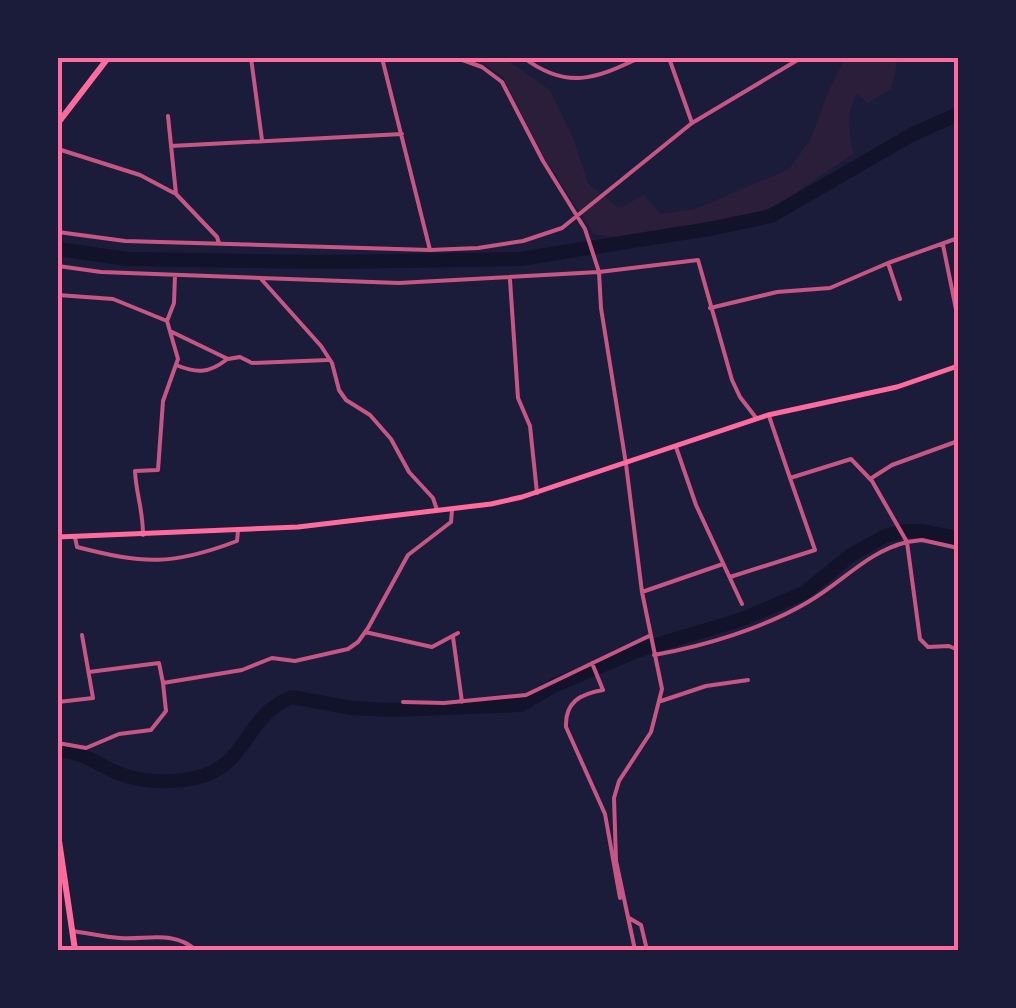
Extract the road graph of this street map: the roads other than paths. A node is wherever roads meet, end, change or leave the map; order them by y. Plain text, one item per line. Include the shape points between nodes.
1 (108, 58) edge
2 (250, 58) edge
3 (382, 58) edge
4 (456, 58) edge
5 (524, 58) edge
6 (639, 58) edge
7 (669, 58) edge
8 (801, 58) edge
9 (168, 116) dead end
10 (58, 123) edge
11 (692, 124) junction
12 (402, 134) junction
13 (262, 140) junction
14 (171, 146) junction
15 (58, 149) edge
16 (176, 194) junction
17 (578, 217) junction
18 (58, 232) edge
19 (958, 238) edge
20 (219, 243) junction
21 (943, 244) junction
22 (430, 250) junction
23 (888, 263) junction
24 (58, 266) edge
25 (599, 272) junction
26 (176, 275) junction
27 (259, 278) junction
28 (510, 278) junction
29 (58, 295) edge
30 (900, 298) dead end
31 (710, 308) junction
32 (958, 319) edge
33 (166, 321) junction
34 (170, 332) junction
35 (228, 359) junction
36 (330, 360) junction
37 (176, 365) junction
38 (958, 366) edge
39 (768, 415) junction
40 (757, 419) junction
41 (958, 441) edge
42 (676, 446) junction
43 (626, 464) junction
44 (790, 478) junction
45 (870, 479) junction
46 (536, 492) junction
47 (437, 510) junction
48 (452, 510) junction
49 (238, 530) junction
50 (143, 535) junction
51 (75, 537) junction
52 (58, 538) edge
53 (907, 542) junction
54 (958, 548) edge
55 (724, 563) junction
56 (730, 577) junction
57 (642, 592) junction
58 (742, 604) dead end
59 (365, 632) junction
60 (82, 634) dead end
61 (650, 636) junction
62 (958, 650) edge
63 (654, 655) junction
64 (592, 663) junction
65 (89, 672) junction
66 (748, 680) dead end
67 (163, 684) junction
68 (661, 701) junction
69 (58, 702) edge
70 (403, 702) dead end
71 (462, 702) junction
72 (58, 742) edge
73 (58, 834) edge
74 (620, 898) dead end
75 (629, 918) junction
76 (72, 931) junction
77 (74, 950) edge
78 (196, 950) edge
79 (635, 950) edge
80 (647, 950) edge

1 - 10 highway
2 - 13 street
3 - 12 street
4 - 17 street via 502,82
5 - 6 street via 544,72 599,78
7 - 11 street
8 - 11 street
9 - 14 street
11 - 17 street
12 - 13 street
12 - 22 street
13 - 14 street
14 - 16 street
15 - 16 street
16 - 20 street
17 - 22 street via 523,241
17 - 25 street
18 - 20 street
19 - 21 street
20 - 22 street
21 - 23 street
21 - 32 street
23 - 30 street
23 - 31 street via 830,288
24 - 26 street
25 - 28 street
25 - 31 street via 698,260
25 - 43 street
26 - 27 street
26 - 33 street
27 - 28 street
27 - 36 street
28 - 46 street via 518,398 530,426
29 - 33 street via 114,299
31 - 40 street via 732,380
33 - 34 street
34 - 35 street
34 - 37 street
35 - 36 street
35 - 37 street via 196,373
36 - 47 street via 338,390 391,439
37 - 50 street via 163,401 158,470 135,470
38 - 39 main road via 898,387
39 - 40 main road
39 - 44 street
40 - 42 main road
41 - 45 street
42 - 43 main road
42 - 55 street
43 - 46 main road
43 - 57 street
44 - 45 street via 847,458
44 - 56 street via 815,550
45 - 53 street
46 - 48 main road
47 - 48 main road
47 - 49 main road
48 - 59 street via 451,522 408,555
49 - 50 main road
49 - 51 street via 237,541 156,562 76,548
50 - 51 main road
51 - 52 main road
53 - 54 street
53 - 62 street via 920,639
53 - 63 street via 860,563 783,615
55 - 56 street
55 - 57 street
56 - 58 street
57 - 61 street
59 - 67 street via 335,654 272,658
59 - 71 street via 432,647 455,635
60 - 65 street
61 - 63 street
61 - 64 street
63 - 68 street
64 - 71 street via 526,695
64 - 74 street via 603,690 576,698 566,727 605,814
65 - 67 street via 159,664
65 - 69 street via 93,698
66 - 68 street
67 - 72 street via 166,711 151,730 86,748
68 - 75 street via 614,798 616,861
70 - 71 street
73 - 76 highway
75 - 79 street
75 - 80 street via 641,924
76 - 77 highway
76 - 78 street via 170,936

